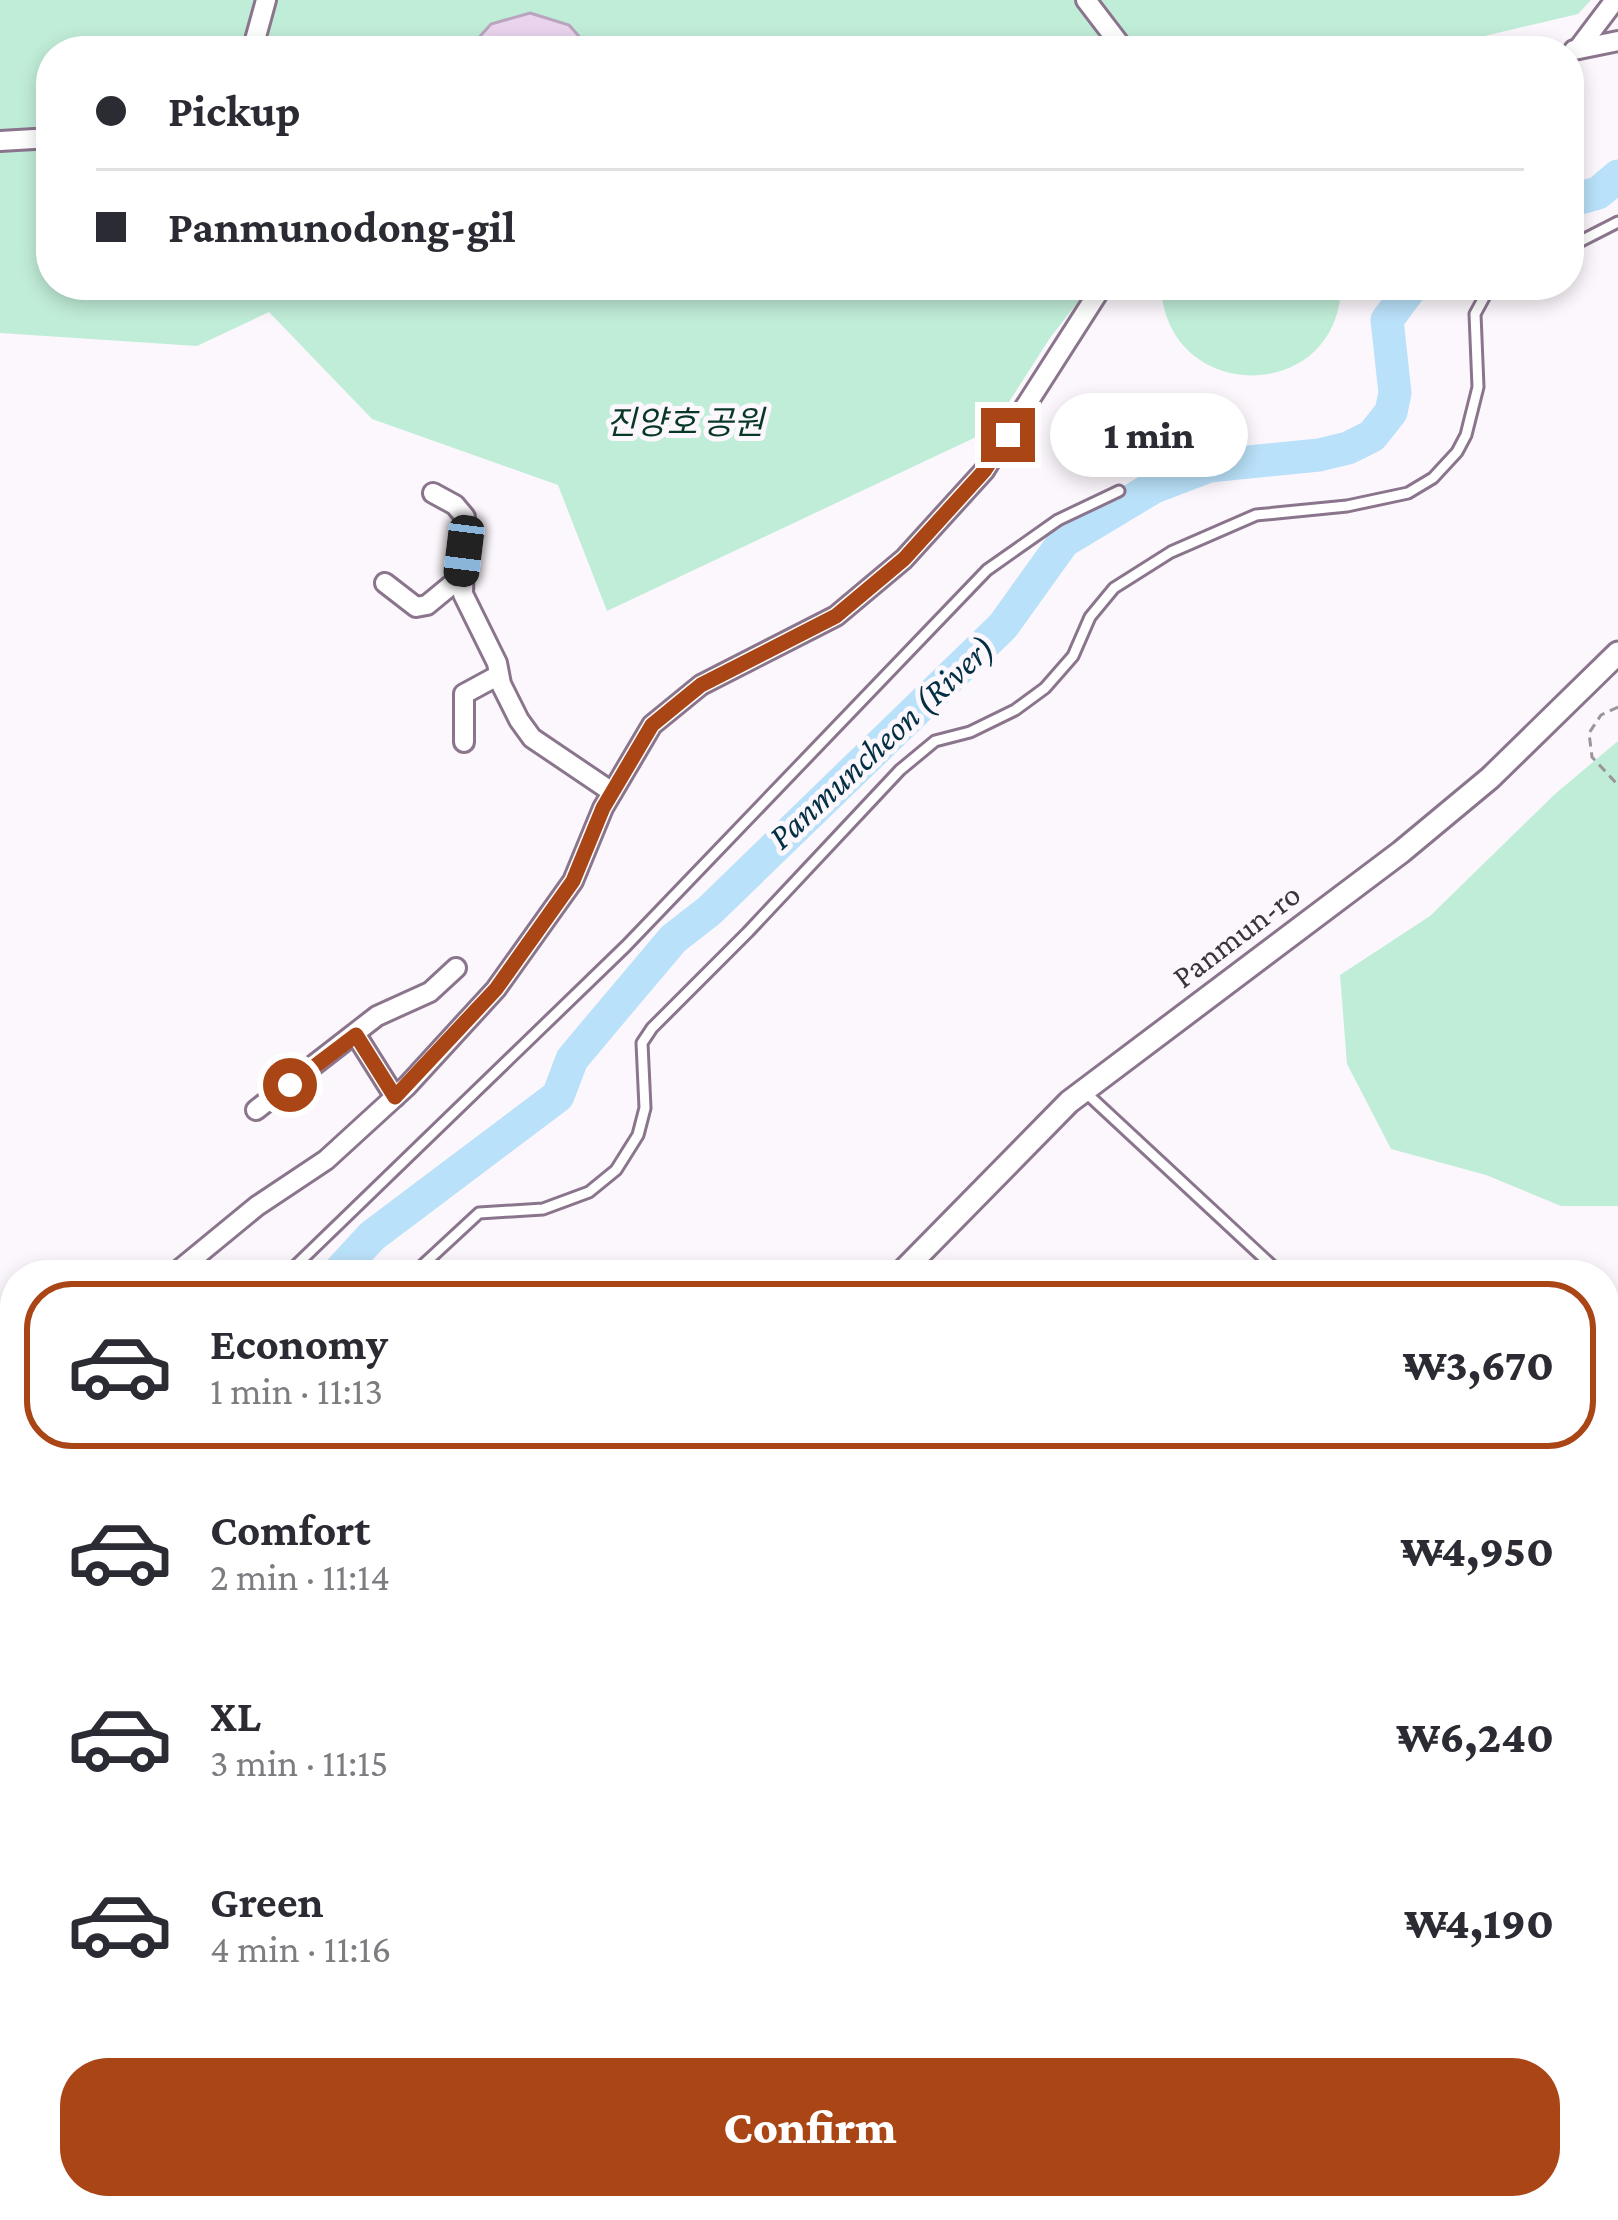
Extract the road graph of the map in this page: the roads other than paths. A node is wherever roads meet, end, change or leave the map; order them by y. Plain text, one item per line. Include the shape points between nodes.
1 (266, 0) edge
2 (1087, 0) edge
3 (1615, 0) edge
4 (256, 36) edge
5 (1114, 36) edge
6 (1584, 38) edge
7 (36, 139) edge
8 (0, 141) edge
9 (1618, 222) edge
10 (1584, 239) edge
11 (1093, 300) edge
12 (1482, 300) edge
13 (1119, 490) dead end
14 (433, 493) dead end
15 (461, 577) junction
16 (385, 583) dead end
17 (1618, 653) edge
18 (499, 675) junction
19 (464, 742) dead end
20 (613, 792) junction
21 (456, 968) dead end
22 (356, 1035) junction
23 (1084, 1090) junction
24 (395, 1097) junction
25 (256, 1110) dead end
26 (191, 1260) edge
27 (302, 1260) edge
28 (428, 1260) edge
29 (914, 1260) edge
30 (1266, 1260) edge

1 - 4 street
2 - 5 street
3 - 6 street
7 - 8 street
9 - 10 lane
11 - 20 street via 984,471 904,559 836,616 701,685 652,725
12 - 28 lane via 1475,314 1478,387 1466,435 1432,478 1408,493 1256,515 1114,588 1045,688 970,732 934,741 900,770 652,1028 642,1043 642,1121 616,1170 589,1192 543,1209 479,1213
13 - 27 lane via 987,569 626,946
14 - 15 street via 465,517
15 - 16 street via 416,607
15 - 18 street
17 - 23 street, Panmun-ro via 1419,837
18 - 19 street via 464,694
18 - 20 street via 532,739
20 - 24 street via 573,881 496,989
21 - 22 street
22 - 24 street
22 - 25 street
23 - 29 street, Panmun-ro
23 - 30 lane
24 - 26 street via 326,1160

